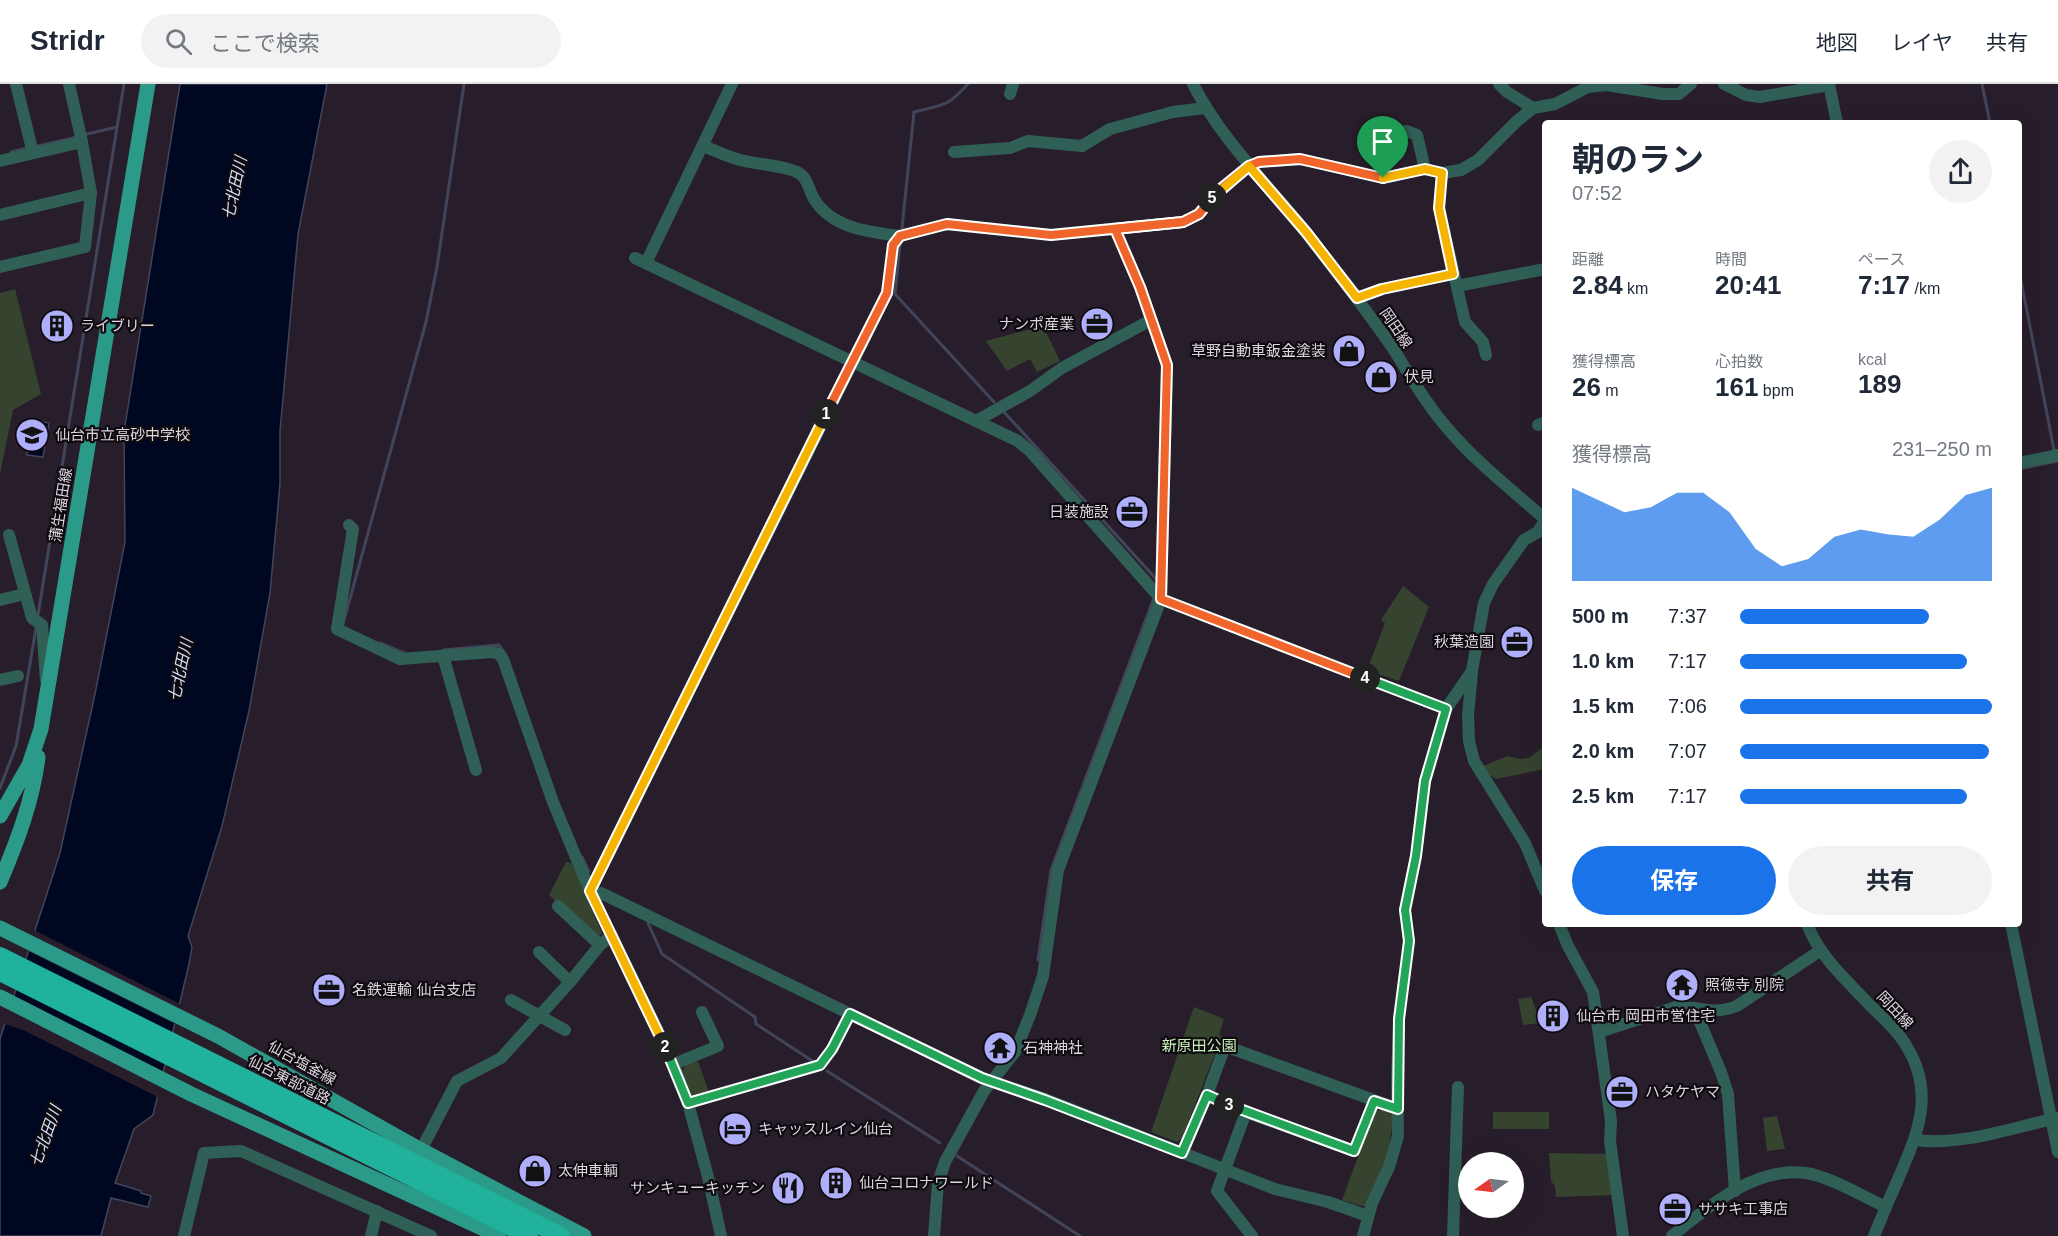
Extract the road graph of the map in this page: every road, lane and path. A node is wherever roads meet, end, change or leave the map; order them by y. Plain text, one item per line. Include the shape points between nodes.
1 (16, 84) edge
2 (69, 84) edge
3 (148, 84) edge
4 (732, 84) edge
5 (1193, 84) edge
6 (1499, 84) edge
7 (1691, 84) edge
8 (1724, 84) edge
9 (1829, 85) edge
10 (1205, 108) junction
11 (1533, 108) junction
12 (1836, 120) edge
13 (1367, 132) dead end
14 (81, 138) junction
15 (703, 146) junction
16 (32, 150) junction
17 (954, 152) dead end
18 (0, 161) edge
19 (1249, 166) junction
20 (1425, 169) junction
21 (1442, 173) junction
22 (91, 193) junction
23 (0, 215) edge
24 (1115, 229) junction
25 (900, 236) junction
26 (0, 267) edge
27 (1542, 269) edge
28 (1455, 280) junction
29 (1357, 298) junction
30 (1152, 320) junction
31 (1486, 355) dead end
32 (852, 363) junction
33 (976, 421) junction
34 (2058, 455) edge
35 (2022, 462) edge
36 (1542, 516) edge
37 (349, 525) dead end
38 (1542, 525) edge
39 (9, 535) dead end
40 (25, 594) junction
41 (1161, 599) junction
42 (0, 600) edge
43 (443, 656) junction
44 (1472, 671) junction
45 (18, 676) dead end
46 (0, 680) edge
47 (48, 690) junction
48 (1446, 709) junction
49 (39, 736) junction
50 (476, 770) dead end
51 (11, 799) junction
52 (26, 811) junction
53 (0, 816) edge
54 (0, 882) edge
55 (1542, 884) edge
56 (591, 893) junction
57 (558, 906) dead end
58 (1560, 927) edge
59 (1809, 927) edge
60 (2012, 927) edge
61 (6, 931) edge
62 (612, 935) junction
63 (600, 945) junction
64 (1821, 950) junction
65 (539, 952) dead end
66 (0, 956) edge
67 (0, 972) edge
68 (570, 982) junction
69 (0, 997) edge
70 (511, 1000) dead end
71 (1694, 1008) junction
72 (702, 1012) dead end
73 (850, 1014) junction
74 (539, 1016) junction
75 (565, 1030) dead end
76 (1599, 1032) junction
77 (674, 1064) junction
78 (992, 1082) junction
79 (1458, 1086) dead end
80 (1207, 1095) junction
81 (1374, 1101) junction
82 (688, 1103) junction
83 (1398, 1109) junction
84 (1246, 1112) junction
85 (2055, 1119) edge
86 (1917, 1136) junction
87 (421, 1150) junction
88 (2058, 1152) edge
89 (1182, 1153) junction
90 (1226, 1169) junction
91 (1735, 1191) junction
92 (1886, 1207) junction
93 (377, 1211) junction
94 (1368, 1216) junction
95 (184, 1236) edge
96 (371, 1236) edge
97 (431, 1236) edge
98 (499, 1236) edge
99 (529, 1236) edge
100 (561, 1236) edge
101 (584, 1236) edge
102 (721, 1236) edge
103 (934, 1236) edge
104 (1252, 1236) edge
105 (1363, 1236) edge
106 (1453, 1236) edge
107 (1623, 1236) edge
108 (1672, 1236) edge
109 (1874, 1236) edge

1 - 16 street
2 - 14 street
3 - 47 main road, 蒲生福田線
4 - 15 street
5 - 10 street, 岡田線
6 - 11 street
7 - 11 street via 1679,94 1606,85 1588,87 1555,104
8 - 9 street via 1760,97
9 - 12 street
10 - 17 street via 1173,112 1110,129 1082,146 1028,141 1010,148
10 - 19 street, 岡田線
11 - 21 street via 1478,160 1461,170
13 - 20 street via 1407,131 1417,135
14 - 16 street
14 - 22 street
15 - 25 street via 737,159 795,171 804,176 823,212 843,224
15 - 32 street via 641,261
16 - 18 street
19 - 20 street via 1300,159 1383,178
19 - 24 street via 1217,192 1199,214 1183,222
19 - 29 street, 岡田線
20 - 21 street
21 - 28 street via 1439,208
22 - 23 street
22 - 26 street via 85,247
24 - 25 street via 1051,235 947,224
24 - 30 street
25 - 32 street via 893,245 887,293
27 - 28 street
28 - 29 street via 1382,289
28 - 31 street via 1465,322 1483,342
29 - 36 street, 岡田線 via 1423,398 1449,430
30 - 33 street via 1062,368
30 - 41 street via 1167,365
32 - 33 street
32 - 56 street
33 - 41 street via 1030,451
34 - 35 street
37 - 43 street via 353,529 337,629 400,659
38 - 44 street via 1538,532 1524,540 1493,584 1484,603
39 - 40 street
40 - 42 street
40 - 47 street via 32,618 42,625
41 - 48 street
41 - 78 street via 1058,870 1043,976 1030,1015 1015,1052
43 - 50 street
43 - 56 street via 492,652 503,659
44 - 48 street
44 - 55 street via 1468,716 1474,761 1525,843
45 - 46 street
47 - 49 main road, 蒲生福田線
48 - 83 street via 1425,781 1405,910 1409,941 1399,1019
49 - 51 main road, 蒲生福田線
49 - 52 main road
51 - 52 main road
51 - 53 main road, 蒲生福田線
52 - 54 main road
56 - 62 street
56 - 73 street via 601,894
57 - 63 street
58 - 76 street via 1593,992
59 - 64 street, 岡田線
60 - 85 street
61 - 87 main road, 仙台塩釜線 via 207,1031
62 - 63 street
62 - 77 street
63 - 68 street
64 - 71 street via 1737,1006 1713,1012
64 - 86 street, 岡田線 via 1831,966 1894,1030 1917,1065 1923,1101
65 - 68 street
66 - 100 highway, 仙台東部道路
67 - 99 highway
68 - 74 street
69 - 98 main road via 191,1094
70 - 74 street
71 - 76 street via 1676,1007
71 - 91 street via 1728,1094
72 - 77 street via 718,1046
73 - 78 street
73 - 82 street via 820,1065
74 - 75 street
74 - 87 street via 501,1058 457,1081
76 - 107 street
77 - 82 street
78 - 89 street
78 - 103 street via 945,1162 938,1183
79 - 106 street
80 - 81 street via 1225,1046
80 - 84 street
80 - 89 street
81 - 83 street
81 - 84 street via 1354,1151
82 - 102 street
83 - 94 street via 1398,1136
84 - 90 street
85 - 86 street via 1964,1139 1925,1141
85 - 88 street
86 - 92 street, 岡田線
87 - 101 main road, 仙台塩釜線
89 - 90 street
90 - 94 street via 1275,1189
90 - 104 street via 1217,1191
91 - 92 street via 1761,1178 1806,1173
91 - 108 street
92 - 109 street, 岡田線
93 - 95 street via 241,1151 204,1153
93 - 96 street
93 - 97 street
94 - 105 street

